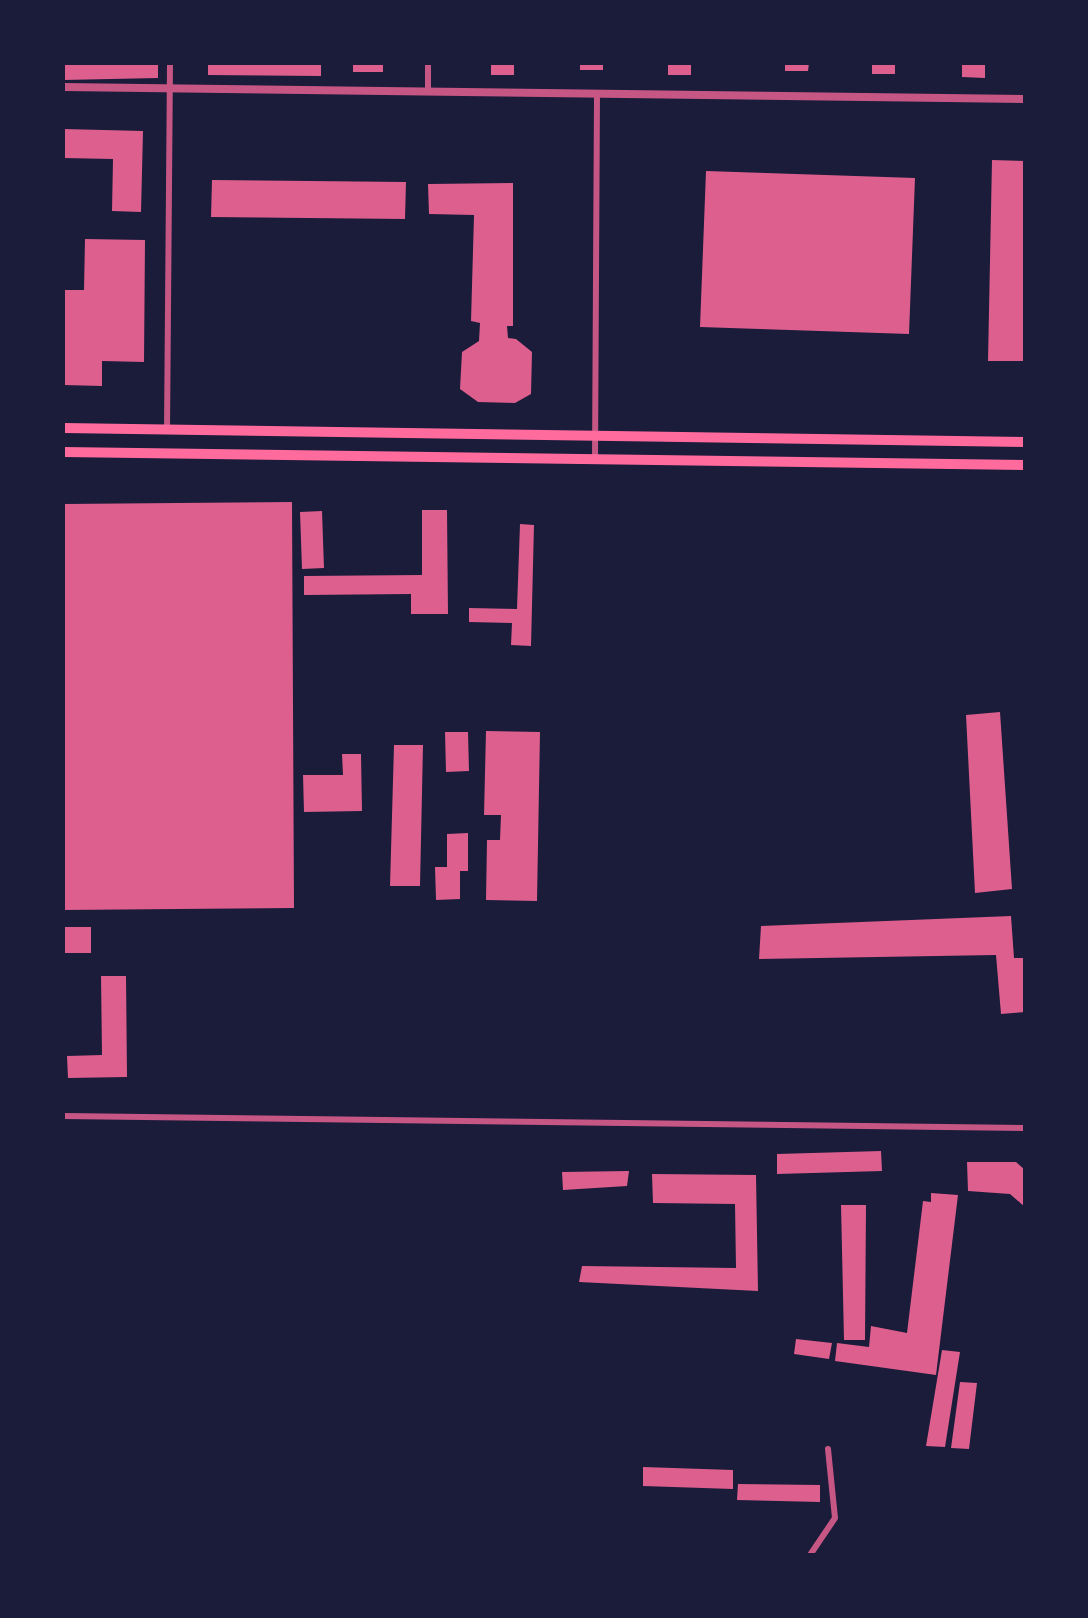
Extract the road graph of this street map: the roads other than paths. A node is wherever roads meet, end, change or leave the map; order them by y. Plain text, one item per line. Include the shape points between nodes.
1 (170, 63) edge
2 (428, 63) edge
3 (63, 87) edge
4 (170, 88) junction
5 (428, 92) junction
6 (597, 94) junction
7 (1025, 99) edge
8 (63, 428) edge
9 (167, 430) junction
10 (595, 438) junction
11 (1025, 442) edge
12 (63, 452) edge
13 (595, 459) junction
14 (1025, 465) edge
15 (63, 1116) edge
16 (1025, 1128) edge
17 (828, 1450) dead end
18 (810, 1555) edge

1 - 4 street
2 - 5 street
3 - 4 street
4 - 5 street
4 - 9 street
5 - 6 street
6 - 7 street
6 - 10 street
8 - 9 main road
9 - 10 main road
10 - 11 main road
10 - 13 street
12 - 13 main road
13 - 14 main road
15 - 16 street
17 - 18 street via 835,1517

